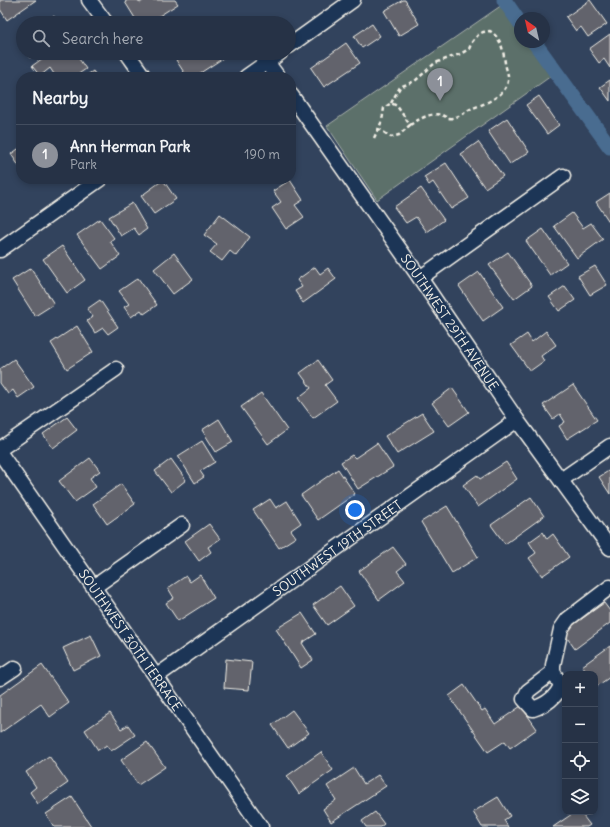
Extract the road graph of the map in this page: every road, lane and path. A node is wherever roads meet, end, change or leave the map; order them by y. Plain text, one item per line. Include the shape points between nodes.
1 (89, 0) edge
2 (353, 0) edge
3 (101, 16) edge
4 (296, 41) edge
5 (132, 60) edge
6 (270, 60) edge
7 (267, 62) junction
8 (140, 72) edge
9 (253, 72) edge
10 (274, 72) edge
11 (296, 103) edge
12 (391, 103) junction
13 (410, 125) junction
14 (379, 129) junction
15 (374, 138) dead end
16 (563, 176) dead end
17 (93, 184) edge
18 (0, 250) edge
19 (420, 278) junction
20 (116, 370) dead end
21 (517, 420) junction
22 (610, 446) edge
23 (0, 449) edge
24 (0, 454) edge
25 (561, 480) junction
26 (182, 525) dead end
27 (610, 548) edge
28 (94, 587) junction
29 (610, 587) edge
30 (15, 668) dead end
31 (553, 672) dead end
32 (157, 676) junction
33 (0, 678) edge
34 (261, 827) edge

1 - 3 street
2 - 4 street
5 - 8 street
6 - 7 street
7 - 9 street
7 - 10 street
11 - 19 street, SOUTHWEST 29TH AVENUE
12 - 13 path via 397,106
12 - 13 path via 400,87 415,81 435,63 469,49 478,34 490,31 496,35 504,52 508,82 505,88 490,102 453,118 433,115
12 - 14 path via 384,108
13 - 14 path via 399,135 391,137
14 - 15 path
16 - 19 street
17 - 18 street
19 - 21 street, SOUTHWEST 29TH AVENUE
20 - 23 street
21 - 25 street, SOUTHWEST 29TH AVENUE
21 - 32 street, SOUTHWEST 19TH STREET
22 - 25 street
24 - 28 street, SOUTHWEST 30TH TERRACE
25 - 27 street, SOUTHWEST 29TH AVENUE
26 - 28 street
28 - 32 street, SOUTHWEST 30TH TERRACE
29 - 31 street via 568,619 562,629
30 - 33 street
32 - 34 street, SOUTHWEST 30TH TERRACE

